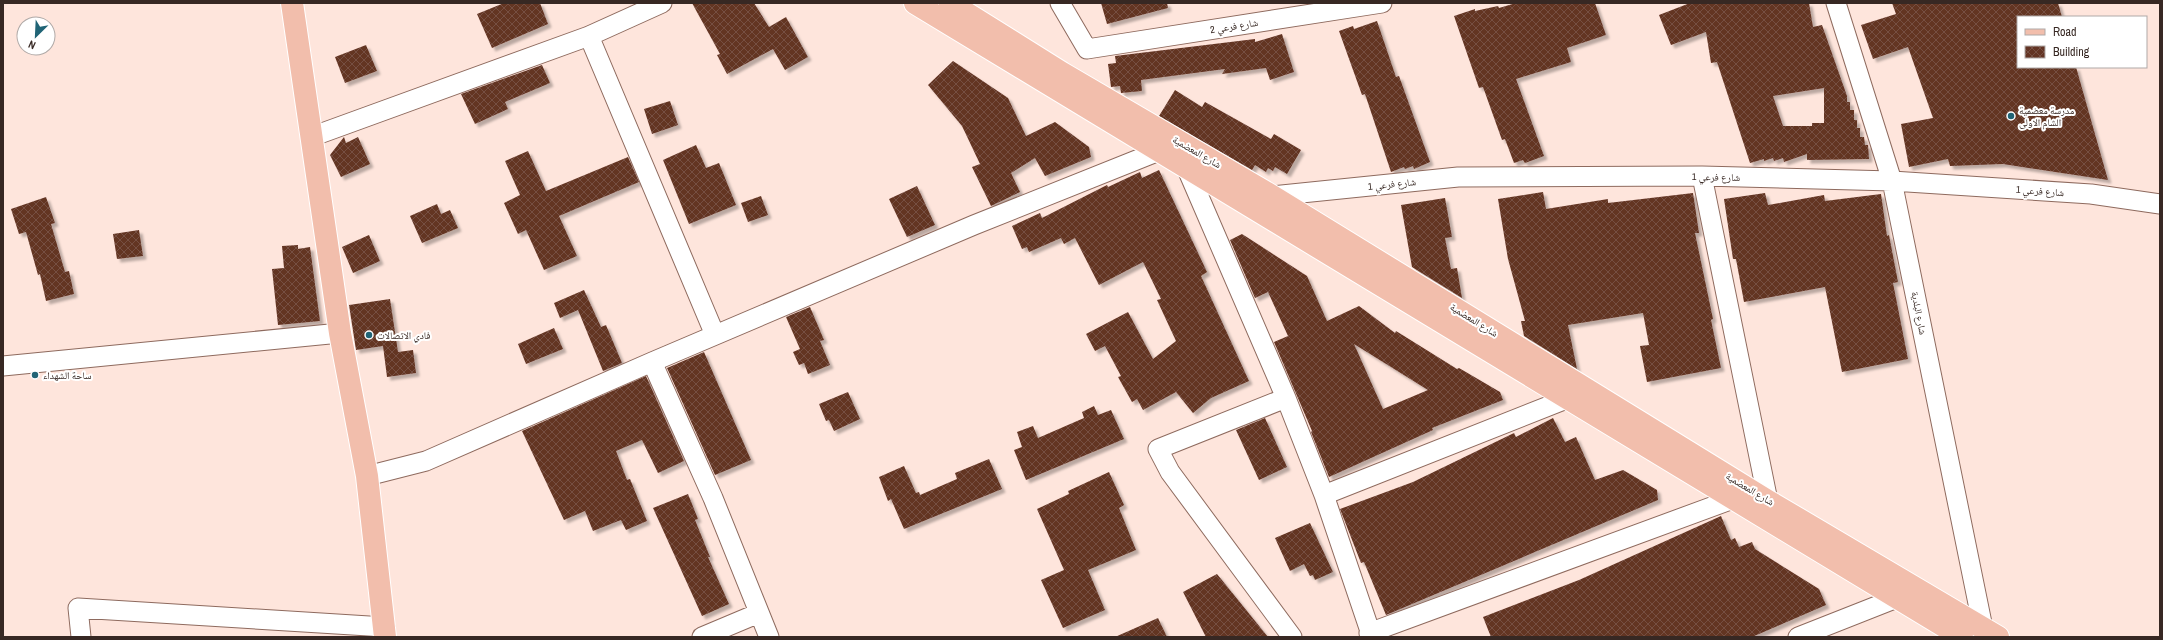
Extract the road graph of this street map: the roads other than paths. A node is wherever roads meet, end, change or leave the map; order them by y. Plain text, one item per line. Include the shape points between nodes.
1 (292, 3) edge
2 (662, 3) edge
3 (916, 3) edge
4 (950, 3) edge
5 (1060, 3) edge
6 (1382, 3) edge
7 (1836, 3) edge
8 (589, 36) junction
9 (311, 137) junction
10 (1159, 151) junction
11 (1187, 169) junction
12 (1702, 176) junction
13 (1892, 180) junction
14 (1272, 196) junction
15 (2160, 204) edge
16 (340, 333) junction
17 (715, 336) junction
18 (652, 362) junction
19 (3, 366) edge
20 (1286, 398) junction
21 (1569, 398) junction
22 (367, 476) junction
23 (1324, 494) junction
24 (1733, 498) junction
25 (1768, 501) junction
26 (1897, 598) junction
27 (760, 613) junction
28 (385, 632) edge
29 (1990, 632) edge
30 (1370, 635) edge
31 (81, 637) edge
32 (702, 637) edge
33 (769, 637) edge
34 (1292, 637) edge
35 (1798, 637) edge
36 (1962, 637) edge

1 - 9 main road
2 - 8 street
3 - 10 main road, شارع المعضمية
4 - 14 main road, شارع المعضمية via 1062,73
5 - 6 street, شارع فرعي 2 via 1087,49
7 - 13 street, شارع البلدية
8 - 9 street
8 - 17 street
9 - 16 main road
10 - 11 main road, شارع المعضمية
10 - 17 street via 974,225
11 - 20 street
11 - 21 main road, شارع المعضمية
12 - 13 street, شارع فرعي 1
12 - 14 street, شارع فرعي 1 via 1458,178
12 - 25 street
13 - 15 street, شارع فرعي 1 via 2091,194
13 - 29 street, شارع البلدية
14 - 25 main road, شارع المعضمية
16 - 19 street
16 - 22 main road
17 - 18 street
18 - 22 street via 426,461
18 - 27 street via 713,498
20 - 23 street
20 - 34 street via 1158,449 1170,472
21 - 23 street
21 - 24 main road, شارع المعضمية
22 - 28 main road
23 - 30 street
24 - 26 main road, شارع المعضمية
24 - 30 street
25 - 29 main road, شارع المعضمية
26 - 35 street
26 - 36 main road, شارع المعضمية
27 - 32 street
27 - 33 street
28 - 31 street via 78,608

